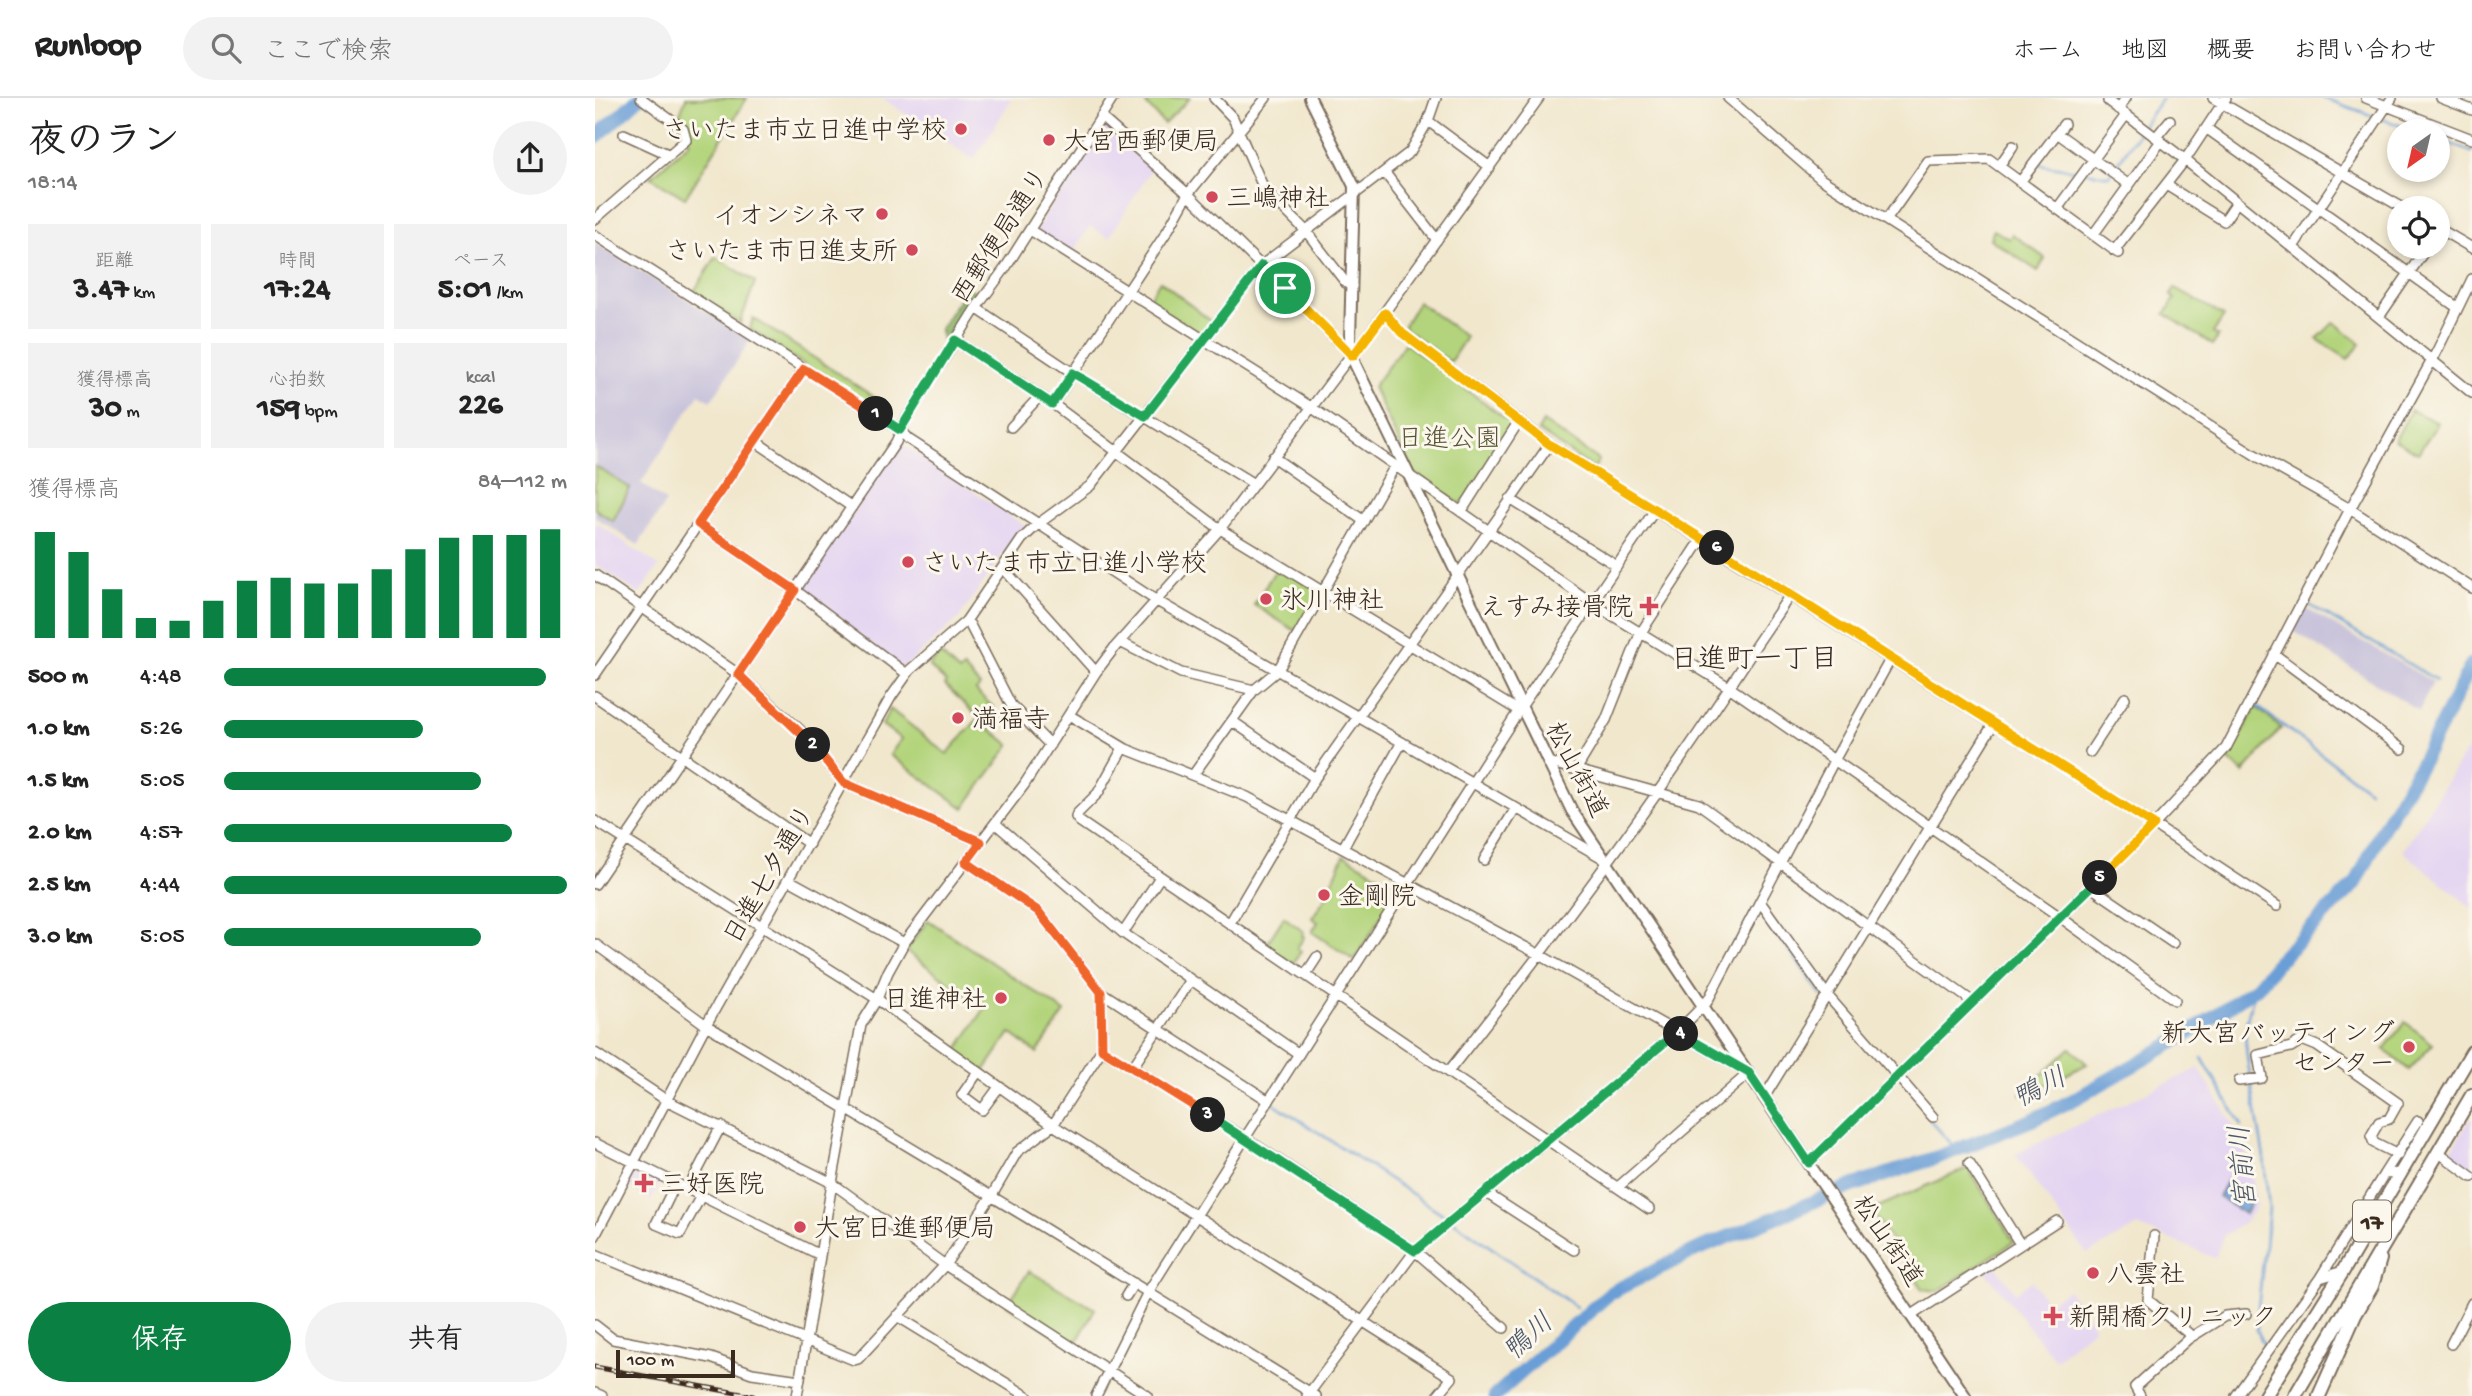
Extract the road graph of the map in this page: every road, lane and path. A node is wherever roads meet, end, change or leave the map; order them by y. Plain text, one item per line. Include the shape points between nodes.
1 (1112, 98) edge
2 (1214, 98) edge
3 (1266, 98) edge
4 (1310, 98) edge
5 (1436, 98) edge
6 (1539, 98) edge
7 (1728, 98) edge
8 (2109, 98) edge
9 (2126, 98) edge
10 (2366, 98) edge
11 (2441, 98) edge
12 (642, 99) edge
13 (2220, 100) edge
14 (2389, 102) edge
15 (2472, 110) edge
16 (2122, 112) junction
17 (1101, 117) junction
18 (2171, 120) dead end
19 (1428, 121) junction
20 (2064, 124) dead end
21 (2206, 128) junction
22 (1239, 131) junction
23 (2057, 133) junction
24 (624, 134) dead end
25 (2159, 139) junction
26 (2472, 139) edge
27 (2013, 146) dead end
28 (670, 155) junction
29 (2093, 160) junction
30 (2185, 160) junction
31 (1999, 166) junction
32 (1490, 167) junction
33 (1385, 173) junction
34 (2342, 174) junction
35 (2019, 182) junction
36 (2129, 185) junction
37 (2166, 185) junction
38 (1188, 194) junction
39 (1355, 194) junction
40 (2387, 199) edge
41 (2237, 202) junction
42 (2319, 208) junction
43 (2057, 209) junction
44 (595, 219) edge
45 (1887, 219) junction
46 (1030, 230) junction
47 (1306, 231) junction
48 (595, 235) edge
49 (2093, 235) junction
50 (2450, 236) edge
51 (1437, 240) junction
52 (2293, 247) junction
53 (2472, 248) edge
54 (2418, 259) edge
55 (1262, 265) junction
56 (2409, 272) junction
57 (2472, 279) edge
58 (1352, 286) junction
59 (1127, 292) junction
60 (975, 308) junction
61 (2458, 308) junction
62 (1385, 313) junction
63 (2379, 317) junction
64 (1203, 339) junction
65 (955, 340) junction
66 (1353, 356) junction
67 (2431, 360) junction
68 (804, 369) junction
69 (1073, 373) junction
70 (2472, 393) edge
71 (1040, 396) junction
72 (1052, 404) junction
73 (1311, 407) junction
74 (1145, 416) junction
75 (1519, 421) junction
76 (1011, 427) dead end
77 (900, 430) junction
78 (755, 441) junction
79 (1549, 444) junction
80 (1117, 452) junction
81 (1273, 457) junction
82 (1395, 466) junction
83 (1409, 475) junction
84 (1254, 484) junction
85 (1510, 499) junction
86 (852, 507) junction
87 (2350, 509) junction
88 (1655, 510) junction
89 (1461, 512) junction
90 (1364, 522) junction
91 (698, 524) junction
92 (1038, 524) junction
93 (1220, 529) junction
94 (1488, 531) junction
95 (1703, 539) junction
96 (1617, 566) junction
97 (1003, 568) junction
98 (595, 575) edge
99 (1456, 576) junction
100 (2472, 588) edge
101 (795, 590) junction
102 (1324, 593) junction
103 (1790, 594) junction
104 (1157, 601) junction
105 (1592, 603) junction
106 (642, 607) junction
107 (966, 621) junction
108 (1640, 634) junction
109 (1120, 642) junction
110 (1408, 645) junction
111 (2274, 654) junction
112 (1891, 658) junction
113 (1278, 670) junction
114 (1096, 672) junction
115 (738, 674) junction
116 (907, 674) junction
117 (595, 675) edge
118 (1729, 687) junction
119 (1254, 690) junction
120 (595, 696) edge
121 (2125, 698) dead end
122 (1521, 707) junction
123 (1069, 715) junction
124 (1359, 717) junction
125 (1232, 721) junction
126 (1994, 723) junction
127 (1402, 742) junction
128 (1050, 745) junction
129 (1123, 748) junction
130 (2402, 750) dead end
131 (2090, 752) dead end
132 (682, 757) junction
133 (1835, 759) junction
134 (1548, 762) junction
135 (1576, 770) junction
136 (1193, 775) junction
137 (1315, 778) junction
138 (844, 783) junction
139 (1473, 783) junction
140 (1656, 793) junction
141 (1516, 808) junction
142 (1289, 820) junction
143 (595, 821) edge
144 (996, 824) junction
145 (2154, 825) junction
146 (1930, 826) junction
147 (625, 841) junction
148 (981, 842) junction
149 (809, 844) junction
150 (1343, 848) junction
151 (1484, 860) dead end
152 (1603, 860) junction
153 (966, 862) junction
154 (1780, 864) junction
155 (1160, 877) junction
156 (789, 880) junction
157 (595, 884) edge
158 (1408, 884) junction
159 (2091, 887) junction
160 (1761, 903) junction
161 (2277, 906) dead end
162 (2060, 917) junction
163 (1230, 923) junction
164 (1869, 927) junction
165 (762, 928) junction
166 (1123, 933) junction
167 (904, 943) junction
168 (2173, 943) dead end
169 (595, 944) edge
170 (1540, 955) junction
171 (1317, 957) dead end
172 (1306, 974) junction
173 (1191, 980) junction
174 (1101, 992) junction
175 (1336, 995) junction
176 (1827, 995) junction
177 (877, 999) junction
178 (2175, 1000) dead end
179 (1973, 1002) junction
180 (1704, 1005) junction
181 (706, 1025) junction
182 (1159, 1029) junction
183 (1677, 1032) junction
184 (1102, 1049) junction
185 (2472, 1052) edge
186 (595, 1053) edge
187 (1299, 1054) junction
188 (1132, 1068) junction
189 (978, 1072) junction
190 (1448, 1072) junction
191 (1749, 1073) junction
192 (1897, 1077) junction
193 (2239, 1081) dead end
194 (999, 1087) junction
195 (2472, 1094) edge
196 (1765, 1096) junction
197 (666, 1100) junction
198 (1269, 1101) junction
199 (846, 1108) junction
200 (1933, 1117) dead end
201 (2418, 1121) dead end
202 (1053, 1125) junction
203 (720, 1126) junction
204 (1245, 1138) junction
205 (1548, 1141) junction
206 (595, 1143) edge
207 (2438, 1152) junction
208 (2398, 1155) junction
209 (633, 1162) junction
210 (1809, 1163) junction
211 (1969, 1163) dead end
212 (2401, 1173) junction
213 (2384, 1174) junction
214 (2472, 1177) edge
215 (676, 1183) junction
216 (832, 1183) junction
217 (1618, 1187) junction
218 (688, 1189) junction
219 (1486, 1193) junction
220 (701, 1196) junction
221 (992, 1197) junction
222 (1649, 1209) dead end
223 (1196, 1216) junction
224 (2057, 1221) dead end
225 (595, 1236) edge
226 (2154, 1236) dead end
227 (2388, 1236) junction
228 (2020, 1244) junction
229 (1574, 1250) dead end
230 (1415, 1251) junction
231 (595, 1254) edge
232 (820, 1255) junction
233 (945, 1265) junction
234 (2343, 1271) junction
235 (2320, 1278) junction
236 (1134, 1283) junction
237 (1148, 1292) junction
238 (1126, 1296) dead end
239 (2472, 1303) edge
240 (2246, 1314) dead end
241 (1912, 1315) junction
242 (897, 1316) junction
243 (1362, 1322) junction
244 (595, 1325) edge
245 (1504, 1328) dead end
246 (2329, 1337) junction
247 (2189, 1339) junction
248 (807, 1340) junction
249 (2451, 1344) dead end
250 (1108, 1371) junction
251 (800, 1380) junction
252 (595, 1393) edge
253 (2266, 1393) edge
254 (1311, 1395) edge
255 (602, 1396) edge
256 (797, 1396) edge
257 (1027, 1396) edge
258 (1096, 1396) edge
259 (1148, 1396) edge
260 (1437, 1396) edge
261 (1965, 1396) edge
262 (2138, 1396) edge
263 (2236, 1396) edge
264 (2295, 1396) edge
265 (2305, 1396) edge
266 (2319, 1396) edge

1 - 17 street, 西郵便局通り
2 - 22 street
3 - 22 street
4 - 39 main road, 松山街道
5 - 19 street, 日進七夕通り
6 - 32 street
7 - 45 street via 1821,178
8 - 16 street
9 - 16 street
10 - 14 street
11 - 15 street
12 - 28 street via 683,129 687,141
13 - 21 street
13 - 34 street
14 - 26 street
14 - 34 street
16 - 25 street
16 - 29 street
17 - 38 street
17 - 46 street, 西郵便局通り
18 - 25 street
19 - 32 street
19 - 33 street, 日進七夕通り via 1410,152
20 - 23 street
21 - 30 street
21 - 42 street
22 - 38 street
22 - 47 street via 1264,189
23 - 29 street
23 - 35 street
24 - 28 street
25 - 30 street
25 - 36 street
27 - 31 street
28 - 44 street
29 - 36 street
29 - 43 street
30 - 37 street
30 - 41 street
31 - 35 street
31 - 45 street via 1989,159 1928,161
32 - 51 street
33 - 39 street, 日進七夕通り
33 - 51 street
34 - 40 street
34 - 42 street
35 - 43 street
36 - 49 street
37 - 41 street via 2224,221
37 - 49 street via 2116,252
38 - 55 street
38 - 59 street
39 - 47 street, 日進七夕通り
39 - 58 main road, 松山街道
41 - 52 street
42 - 52 street
42 - 56 street
43 - 49 street
45 - 87 street via 2255,455
46 - 59 street
46 - 60 street, 西郵便局通り
47 - 55 street, 日進七夕通り
47 - 58 street
48 - 68 street
50 - 53 street
51 - 62 street
52 - 63 street
54 - 56 street
55 - 64 street, 日進七夕通り
55 - 66 street
56 - 61 street
56 - 63 street
57 - 61 street
58 - 66 main road, 松山街道
59 - 64 street
59 - 69 street
60 - 65 street, 西郵便局通り
60 - 69 street
61 - 67 street
62 - 66 street
62 - 75 street via 1402,333
63 - 67 street
64 - 73 street
64 - 74 street, 日進七夕通り
65 - 71 street
65 - 77 street, 西郵便局通り
66 - 73 street
66 - 83 main road, 松山街道
67 - 70 street
67 - 87 street
68 - 77 street
68 - 78 street
69 - 72 street
69 - 74 street
71 - 72 street
71 - 76 street
72 - 80 street
73 - 81 street
73 - 82 street
74 - 80 street, 日進七夕通り
74 - 84 street
75 - 79 street
75 - 89 street
77 - 86 street, 西郵便局通り
77 - 92 street
78 - 86 street
78 - 91 street
79 - 85 street
79 - 88 street
80 - 92 street, 日進七夕通り via 1090,486
80 - 93 street
81 - 84 street
81 - 90 street
82 - 83 street
82 - 90 street
83 - 89 street
83 - 99 main road, 松山街道
84 - 93 street
85 - 94 street
85 - 96 street
86 - 101 street, 西郵便局通り
87 - 100 street
87 - 111 street
88 - 95 street
88 - 96 street
89 - 94 street
90 - 102 street
91 - 101 street
91 - 106 street
92 - 97 street, 日進七夕通り
92 - 104 street
93 - 102 street
93 - 104 street
94 - 99 street
94 - 105 street
95 - 103 street
95 - 108 street
96 - 105 street
97 - 107 street, 日進七夕通り
97 - 114 street
98 - 106 street
99 - 110 street
99 - 122 main road, 松山街道
101 - 115 street, 西郵便局通り
101 - 116 street
102 - 110 street
102 - 113 street
103 - 112 street
103 - 118 street
104 - 109 street
104 - 113 street
105 - 108 street
105 - 122 street
106 - 115 street
106 - 117 street
107 - 116 street, 日進七夕通り
107 - 128 street via 1011,705
108 - 118 street
108 - 135 street via 1606,720
109 - 114 street
109 - 119 street via 1181,673
110 - 122 street via 1514,708
110 - 124 street
111 - 130 street
111 - 145 street via 2223,751
112 - 126 street
112 - 133 street
113 - 119 street
113 - 124 street
114 - 123 street
115 - 132 street, 西郵便局通り
115 - 138 street via 800,730
116 - 138 street, 日進七夕通り
118 - 133 street
118 - 140 street
119 - 125 street
120 - 132 street
121 - 131 street
122 - 134 main road, 松山街道
122 - 139 street
123 - 128 street
123 - 129 street
124 - 127 street
124 - 137 street
125 - 136 street
125 - 137 street
126 - 145 street
126 - 146 street
127 - 139 street
127 - 150 street
128 - 144 street
129 - 136 street
129 - 155 street via 1098,793 1076,817
132 - 147 street, 西郵便局通り
132 - 149 street
133 - 146 street
133 - 154 street
134 - 135 street
134 - 152 main road, 松山街道 via 1571,811
135 - 140 street
136 - 142 street
137 - 142 street
138 - 148 street
138 - 149 street, 日進七夕通り
139 - 141 street
139 - 158 street
140 - 152 street
140 - 154 street via 1699,804
141 - 151 street
141 - 152 street
142 - 150 street
142 - 163 street
143 - 147 street
144 - 148 street
144 - 166 street
145 - 159 street
145 - 161 street
146 - 162 street
146 - 164 street
147 - 157 street, 西郵便局通り
147 - 165 street
148 - 153 street
149 - 156 street, 日進七夕通り
150 - 158 street
152 - 170 street
152 - 180 main road, 松山街道
153 - 167 street
153 - 174 street via 1038,911
154 - 160 street
154 - 164 street
155 - 163 street
155 - 166 street
156 - 165 street, 日進七夕通り
156 - 167 street
158 - 170 street
158 - 175 street
159 - 162 street
159 - 168 street
160 - 176 street
160 - 180 street
162 - 178 street
162 - 179 street
163 - 172 street
164 - 176 street
164 - 179 street
165 - 177 street
165 - 181 street, 日進七夕通り
166 - 173 street
167 - 177 street
169 - 181 street
170 - 183 street
170 - 190 street
171 - 172 street
172 - 175 street
173 - 182 street
173 - 187 street
174 - 182 street
174 - 184 street
175 - 187 street
175 - 190 street
176 - 192 street
176 - 196 street
177 - 189 street
177 - 199 street via 861,1025
179 - 192 street
180 - 183 street
180 - 191 main road, 松山街道
181 - 197 street, 日進七夕通り
181 - 199 street
182 - 188 street
182 - 198 street
183 - 191 street
183 - 205 street
184 - 188 street
184 - 202 street
185 - 212 highway, 17
186 - 197 street
187 - 198 street
188 - 204 street
189 - 194 street
189 - 194 street via 962,1095 982,1110
190 - 205 street
191 - 196 main road, 松山街道
191 - 217 street
192 - 200 street
192 - 210 street
193 - 208 street via 2262,1078 2258,1055 2302,1040 2317,1046 2398,1103 2371,1136 2374,1143
194 - 202 street
195 - 207 highway, 17
196 - 210 main road, 松山街道
197 - 203 street
197 - 209 street, 日進七夕通り
198 - 204 street
199 - 216 street
199 - 221 street
201 - 208 street
202 - 221 street via 1017,1152
202 - 223 street
203 - 216 street
203 - 218 street
204 - 223 street
204 - 230 street
205 - 217 street
205 - 219 street
206 - 209 street
207 - 214 street
207 - 227 highway, 17
208 - 213 street
209 - 215 street
209 - 225 street, 日進七夕通り
210 - 241 main road, 松山街道
211 - 228 street
212 - 213 street
212 - 234 highway, 17
213 - 235 street
215 - 218 street
215 - 220 street via 656,1224 680,1234
216 - 232 street
216 - 233 street
217 - 222 street
218 - 220 street
219 - 229 street
219 - 230 street
220 - 232 street
221 - 233 street
221 - 236 street
223 - 237 street
223 - 243 street
224 - 228 street
226 - 247 street via 2148,1300
227 - 246 highway, 17
227 - 266 highway via 2372,1286
228 - 241 street
230 - 243 street
230 - 245 street
231 - 248 street
232 - 248 street
233 - 242 street
233 - 250 street
234 - 235 street
234 - 253 highway, 17
235 - 263 street
236 - 237 street
236 - 238 street
237 - 250 street
237 - 254 street
239 - 249 street
240 - 247 street via 2225,1316
241 - 261 main road, 松山街道
242 - 248 street via 858,1359
242 - 257 street
243 - 254 street
243 - 260 street via 1452,1378
244 - 251 street via 613,1339
246 - 264 highway, 17
246 - 265 highway
247 - 262 street via 2135,1387
248 - 251 street
250 - 258 street
250 - 259 street
251 - 256 street
252 - 255 street

